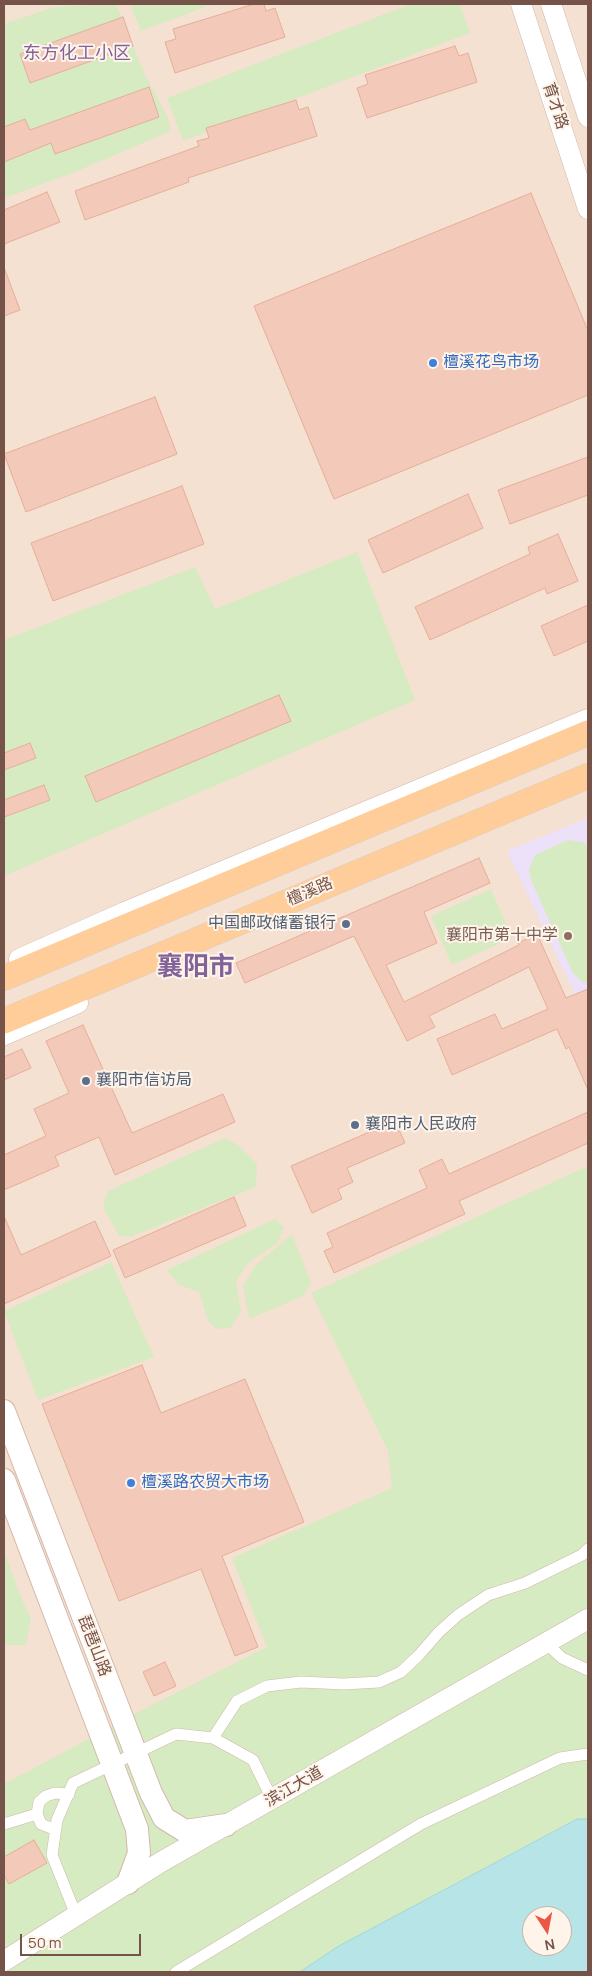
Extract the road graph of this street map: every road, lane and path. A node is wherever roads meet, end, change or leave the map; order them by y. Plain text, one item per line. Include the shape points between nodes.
1 (521, 4) edge
2 (551, 4) edge
3 (588, 117) edge
4 (588, 209) edge
5 (588, 719) edge
6 (588, 734) edge
7 (588, 776) edge
8 (588, 788) edge
9 (4, 965) edge
10 (4, 978) edge
11 (4, 1021) edge
12 (4, 1035) edge
13 (4, 1411) edge
14 (4, 1480) edge
15 (588, 1549) edge
16 (588, 1619) edge
17 (546, 1643) junction
18 (588, 1670) edge
19 (213, 1738) junction
20 (136, 1754) junction
21 (588, 1754) edge
22 (113, 1765) junction
23 (69, 1794) junction
24 (272, 1799) junction
25 (37, 1814) junction
26 (4, 1824) edge
27 (226, 1825) junction
28 (56, 1830) junction
29 (128, 1883) junction
30 (76, 1916) junction
31 (4, 1961) edge
32 (176, 1972) edge

1 - 4 street, 育才路
2 - 3 street, 育才路
5 - 9 street
6 - 10 main road
7 - 11 main road, 檀溪路
8 - 12 street
13 - 20 main road, 琵琶山路
14 - 22 main road, 琵琶山路
15 - 19 street via 525,1583 488,1596 458,1615 401,1672 379,1682 301,1682 268,1686 237,1701
16 - 17 street, 滨江大道
17 - 18 street via 562,1658
17 - 24 street, 滨江大道
19 - 20 street via 176,1734
19 - 24 street via 253,1760
20 - 22 street
20 - 27 main road, 琵琶山路 via 164,1818 185,1831
21 - 32 street via 560,1758 421,1824
22 - 23 street via 73,1783
22 - 29 main road, 琵琶山路 via 136,1829 139,1853
23 - 25 street via 46,1796 39,1802
23 - 28 street
24 - 27 street, 滨江大道
25 - 26 street
25 - 28 street via 41,1824
27 - 29 street, 滨江大道
28 - 30 street via 52,1856
29 - 30 street, 滨江大道
30 - 31 street, 滨江大道

